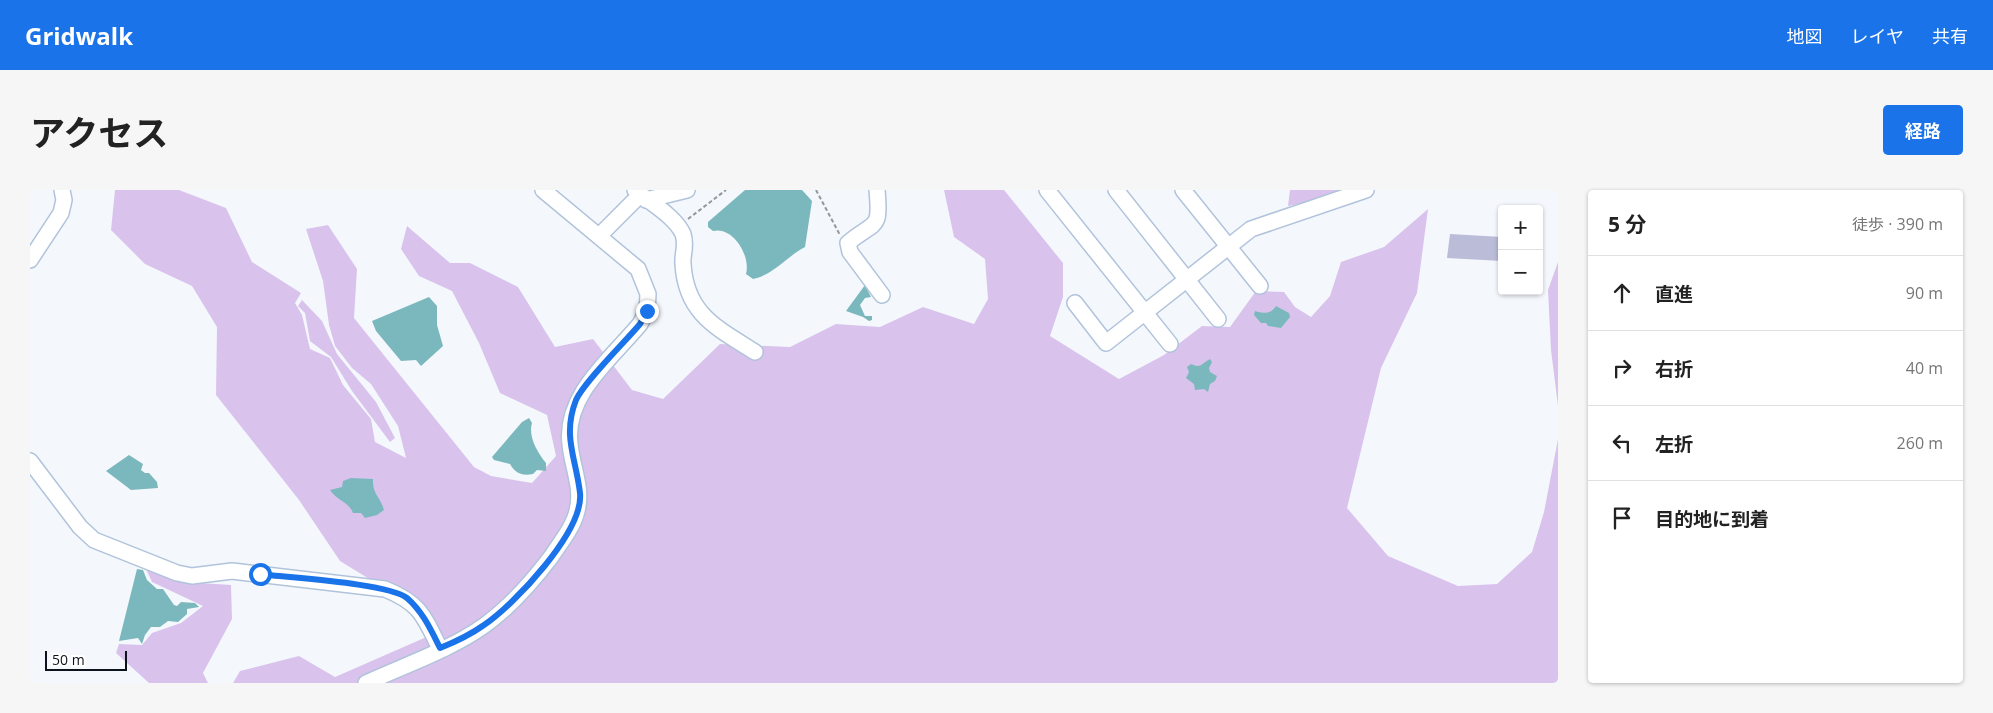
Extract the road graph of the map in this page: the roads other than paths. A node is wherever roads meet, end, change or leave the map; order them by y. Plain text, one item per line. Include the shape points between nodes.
1 (62, 190) edge
2 (543, 190) edge
3 (687, 190) edge
4 (877, 190) edge
5 (1048, 190) edge
6 (1116, 190) edge
7 (1182, 190) edge
8 (1366, 190) edge
9 (640, 195) edge
10 (599, 236) junction
11 (1228, 246) junction
12 (30, 260) edge
13 (1187, 279) junction
14 (1260, 286) dead end
15 (882, 295) dead end
16 (1075, 303) dead end
17 (1145, 312) junction
18 (1218, 319) dead end
19 (1170, 344) dead end
20 (755, 352) dead end
21 (30, 461) edge
22 (440, 648) junction
23 (366, 683) edge

1 - 12 street via 61,214
2 - 10 street
3 - 9 street
4 - 15 street via 879,212 876,222 870,230 848,243 850,252
5 - 17 street
6 - 13 street
7 - 11 street
8 - 11 street via 1251,229
9 - 10 street
9 - 20 street via 678,226 683,236 685,253 682,262 687,290 703,318
10 - 22 street via 638,269 645,283 648,303 640,324 577,398 569,430 580,495 577,513 561,543 515,600 484,626
11 - 13 street
11 - 14 street
13 - 17 street
13 - 18 street
16 - 17 street via 1106,343
17 - 19 street
21 - 22 street via 80,527 94,540 176,573 192,576 232,571 385,589 405,597 424,615
22 - 23 street

